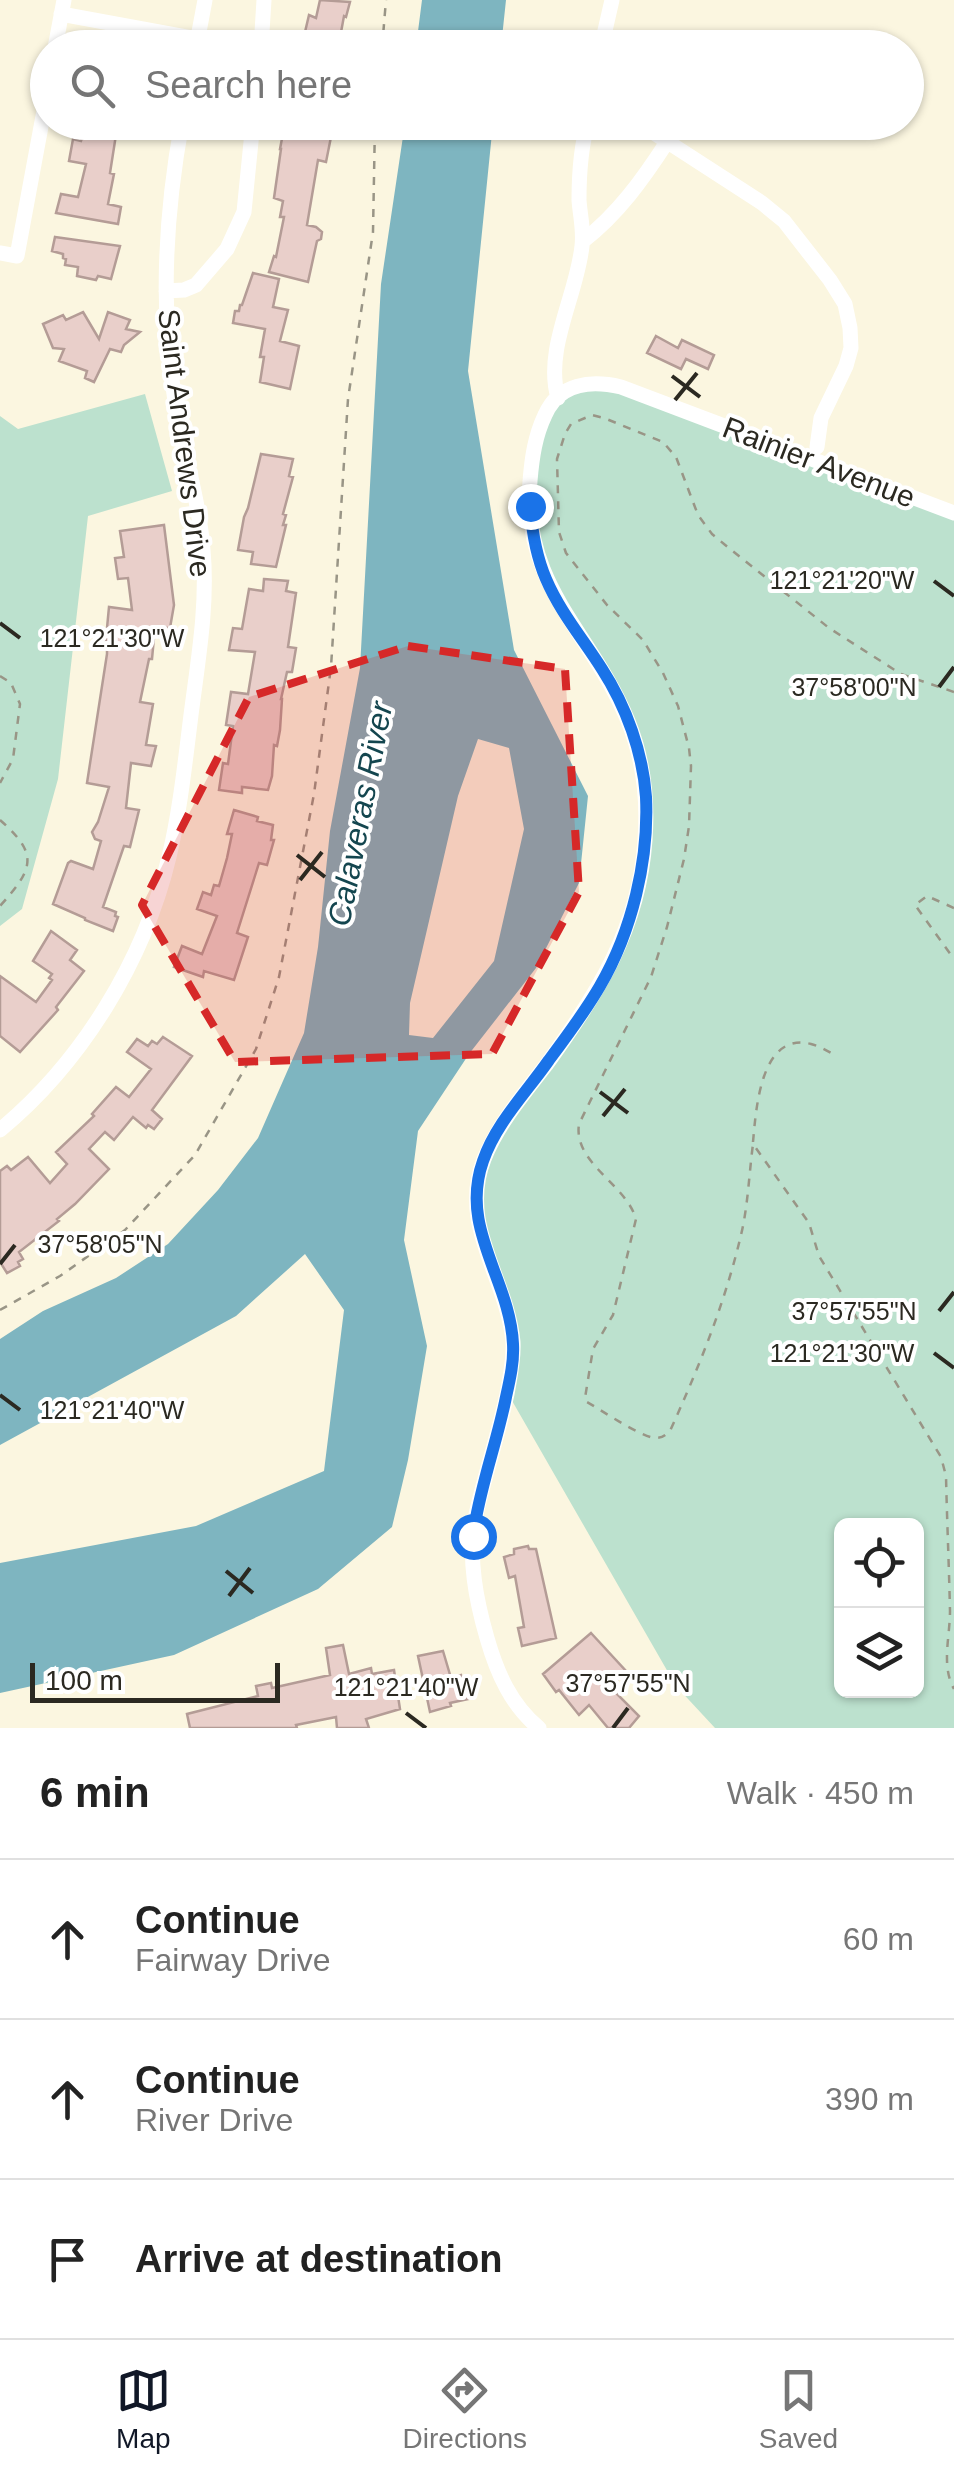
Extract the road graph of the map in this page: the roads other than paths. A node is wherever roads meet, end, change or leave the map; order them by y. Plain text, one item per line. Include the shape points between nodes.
1 (204, 0) edge
2 (264, 0) edge
3 (612, 0) edge
4 (62, 7) edge
5 (148, 30) edge
6 (199, 30) edge
7 (262, 30) edge
8 (605, 30) edge
9 (39, 140) edge
10 (179, 140) edge
11 (251, 140) edge
12 (584, 140) edge
13 (664, 140) edge
14 (667, 142) junction
15 (583, 241) junction
16 (0, 253) edge
17 (166, 290) junction
18 (564, 393) junction
19 (817, 447) dead end
20 (954, 512) edge
21 (0, 1130) edge
22 (538, 1728) edge

1 - 6 street
2 - 7 street
3 - 8 street
4 - 5 street
9 - 16 street via 17,256
10 - 17 street, Saint Andrews Drive
11 - 17 street via 244,212 226,249 196,284
12 - 15 street
13 - 14 street
14 - 15 street via 621,206
14 - 19 street via 784,222 845,304 850,348
15 - 18 street via 559,339 554,385
17 - 21 street, Saint Andrews Drive via 205,590 175,829 154,904 116,989 63,1065
18 - 20 street, Rainier Avenue via 584,383 622,387
18 - 22 street via 549,406 534,442 534,542 554,596 604,672 635,740 646,798 645,842 628,918 602,983 504,1121 478,1180 476,1214 513,1338 513,1360 472,1558 492,1656 514,1702

